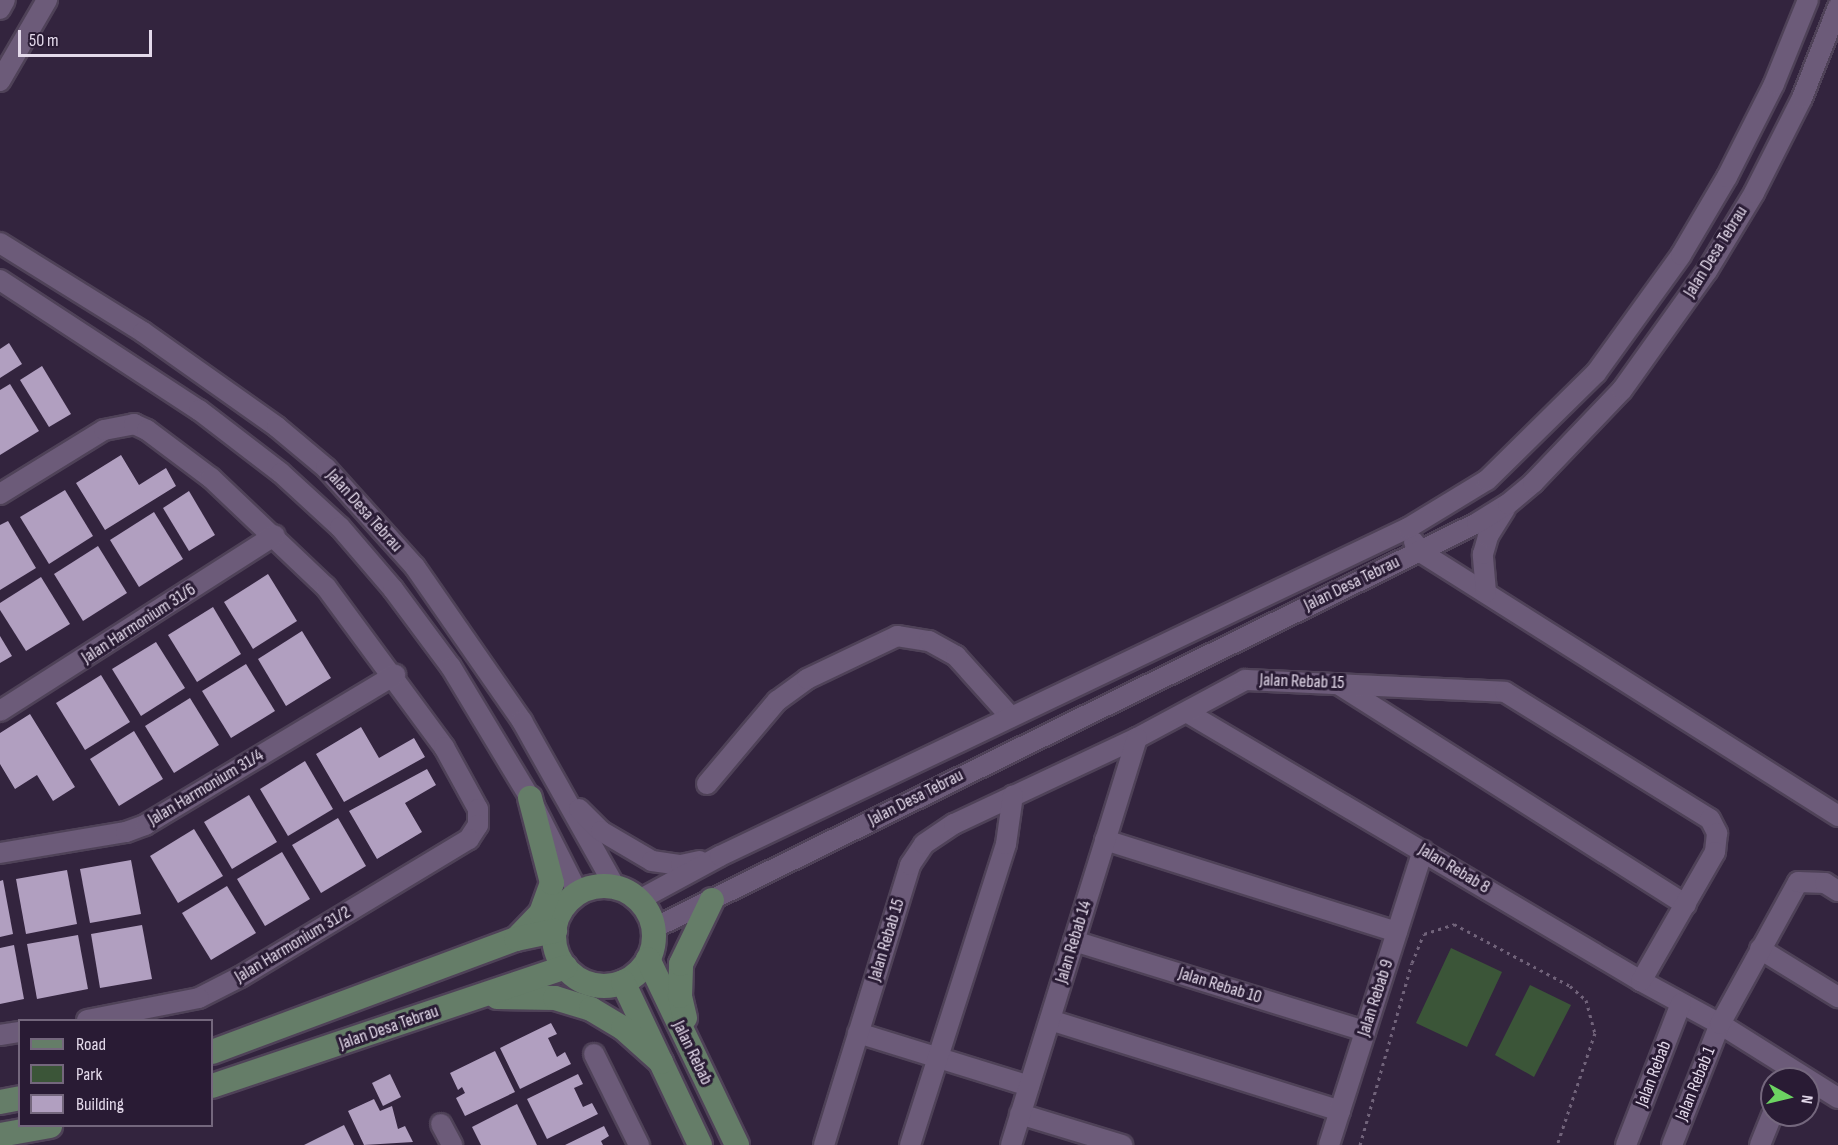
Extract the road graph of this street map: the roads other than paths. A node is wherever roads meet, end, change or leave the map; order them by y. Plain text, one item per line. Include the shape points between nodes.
1 (6, 0) edge
2 (1808, 0) edge
3 (45, 1) edge
4 (1838, 7) edge
5 (0, 9) edge
6 (0, 81) edge
7 (0, 243) edge
8 (0, 280) edge
9 (0, 494) edge
10 (1508, 504) junction
11 (1408, 528) junction
12 (275, 535) junction
13 (1419, 552) junction
14 (1486, 592) junction
15 (395, 675) junction
16 (1335, 682) junction
17 (0, 711) edge
18 (1188, 712) junction
19 (1011, 717) junction
20 (1137, 738) junction
21 (707, 784) dead end
22 (564, 795) junction
23 (1013, 795) junction
24 (530, 798) junction
25 (1838, 816) edge
26 (1105, 840) junction
27 (1424, 851) junction
28 (0, 853) edge
29 (720, 856) junction
30 (615, 887) junction
31 (1838, 891) edge
32 (578, 893) junction
33 (639, 900) junction
34 (712, 900) junction
35 (1686, 905) junction
36 (654, 928) junction
37 (555, 931) junction
38 (1397, 932) junction
39 (516, 939) junction
40 (1074, 941) junction
41 (1760, 950) junction
42 (648, 959) junction
43 (565, 966) junction
44 (1641, 981) junction
45 (623, 982) junction
46 (482, 996) junction
47 (1838, 997) edge
48 (1681, 1003) junction
49 (92, 1019) edge
50 (1050, 1020) junction
51 (1720, 1024) junction
52 (1365, 1031) junction
53 (18, 1032) edge
54 (858, 1033) junction
55 (0, 1035) edge
56 (213, 1052) edge
57 (691, 1052) junction
58 (594, 1054) dead end
59 (940, 1059) junction
60 (661, 1062) junction
61 (1780, 1067) edge
62 (213, 1086) edge
63 (1029, 1086) junction
64 (1820, 1089) edge
65 (18, 1098) edge
66 (1838, 1098) edge
67 (0, 1102) edge
68 (1340, 1111) junction
69 (1020, 1114) junction
70 (441, 1124) dead end
71 (40, 1127) edge
72 (1767, 1127) edge
73 (0, 1135) edge
74 (452, 1145) edge
75 (639, 1145) edge
76 (700, 1145) edge
77 (737, 1145) edge
78 (824, 1145) edge
79 (910, 1145) edge
80 (1011, 1145) edge
81 (1122, 1145) edge
82 (1329, 1145) edge
83 (1626, 1145) edge
84 (1672, 1145) edge
85 (1760, 1145) edge

1 - 5 street
2 - 11 street, Jalan Desa Tebrau via 1774,84 1727,177 1681,255 1617,346 1596,373 1509,461 1457,502
3 - 6 street
4 - 10 street, Jalan Desa Tebrau via 1796,109 1754,193 1707,271 1622,390
7 - 22 street, Jalan Desa Tebrau via 143,332 277,427 326,468 415,567 522,721
8 - 24 street, Jalan Desa Tebrau via 198,410 281,472 340,527 393,589 451,667
9 - 12 street via 104,430 134,424 211,478
10 - 13 street, Jalan Desa Tebrau
10 - 14 street via 1488,536 1483,554
11 - 13 street
11 - 19 street, Jalan Desa Tebrau
12 - 15 street via 326,587
12 - 17 street, Jalan Harmonium 31/6
13 - 14 street
13 - 34 street, Jalan Desa Tebrau
14 - 25 street
15 - 28 street, Jalan Harmonium 31/4 via 145,825 126,832
15 - 49 street, Jalan Harmonium 31/2 via 444,747 478,809 478,825 469,839 199,998
16 - 18 street, Jalan Rebab 15 via 1245,680
16 - 35 street
16 - 35 street, Jalan Rebab 15 via 1505,692 1710,819 1717,833 1715,852
18 - 20 street, Jalan Rebab 15
18 - 27 street, Jalan Rebab 8
19 - 21 street via 956,656 929,641 897,636 807,679 777,700
19 - 29 street, Jalan Desa Tebrau
20 - 23 street, Jalan Rebab 15
20 - 26 street, Jalan Rebab 14
22 - 29 street via 601,831 652,861 681,865
22 - 30 street, Jalan Desa Tebrau
23 - 54 street, Jalan Rebab 15 via 924,844 910,865
23 - 59 street via 1006,844
24 - 32 street, Jalan Desa Tebrau
24 - 39 main road via 552,883 541,913
26 - 38 street
26 - 40 street, Jalan Rebab 14
27 - 38 street, Jalan Rebab 9
27 - 44 street, Jalan Rebab 8
29 - 33 street, Jalan Desa Tebrau
30 - 32 main road via 602,885
30 - 33 main road
31 - 41 street, Jalan Rebab 1 via 1825,883 1798,882
32 - 37 main road via 562,909
33 - 36 main road
34 - 36 street, Jalan Desa Tebrau
34 - 57 main road via 681,964 680,996
35 - 44 street, Jalan Rebab 15
36 - 42 main road
37 - 39 main road, Jalan Desa Tebrau
37 - 43 main road via 555,944
38 - 52 street, Jalan Rebab 9
39 - 56 main road, Jalan Desa Tebrau
40 - 50 street, Jalan Rebab 14
40 - 52 street, Jalan Rebab 10
41 - 47 street
41 - 51 street, Jalan Rebab 1
42 - 45 main road
42 - 57 main road, Jalan Rebab
43 - 45 main road via 591,984
43 - 46 main road, Jalan Desa Tebrau
44 - 48 street, Jalan Rebab 8
45 - 60 main road
46 - 60 main road via 555,998 591,1009 623,1028
46 - 62 main road, Jalan Desa Tebrau
48 - 51 street, Jalan Rebab 8
48 - 83 street, Jalan Rebab
50 - 63 street, Jalan Rebab 14
50 - 68 street
51 - 61 street, Jalan Rebab 8
51 - 84 street, Jalan Rebab 1
52 - 68 street, Jalan Rebab 9
53 - 55 street
54 - 59 street
54 - 78 street, Jalan Rebab 15
57 - 77 main road, Jalan Rebab
58 - 75 street
59 - 63 street
59 - 79 street
60 - 76 main road
63 - 69 street, Jalan Rebab 14
64 - 66 street, Jalan Rebab 8
65 - 67 main road
68 - 82 street, Jalan Rebab 9
69 - 80 street, Jalan Rebab 14
69 - 81 street
70 - 74 street
71 - 73 main road
72 - 85 street

